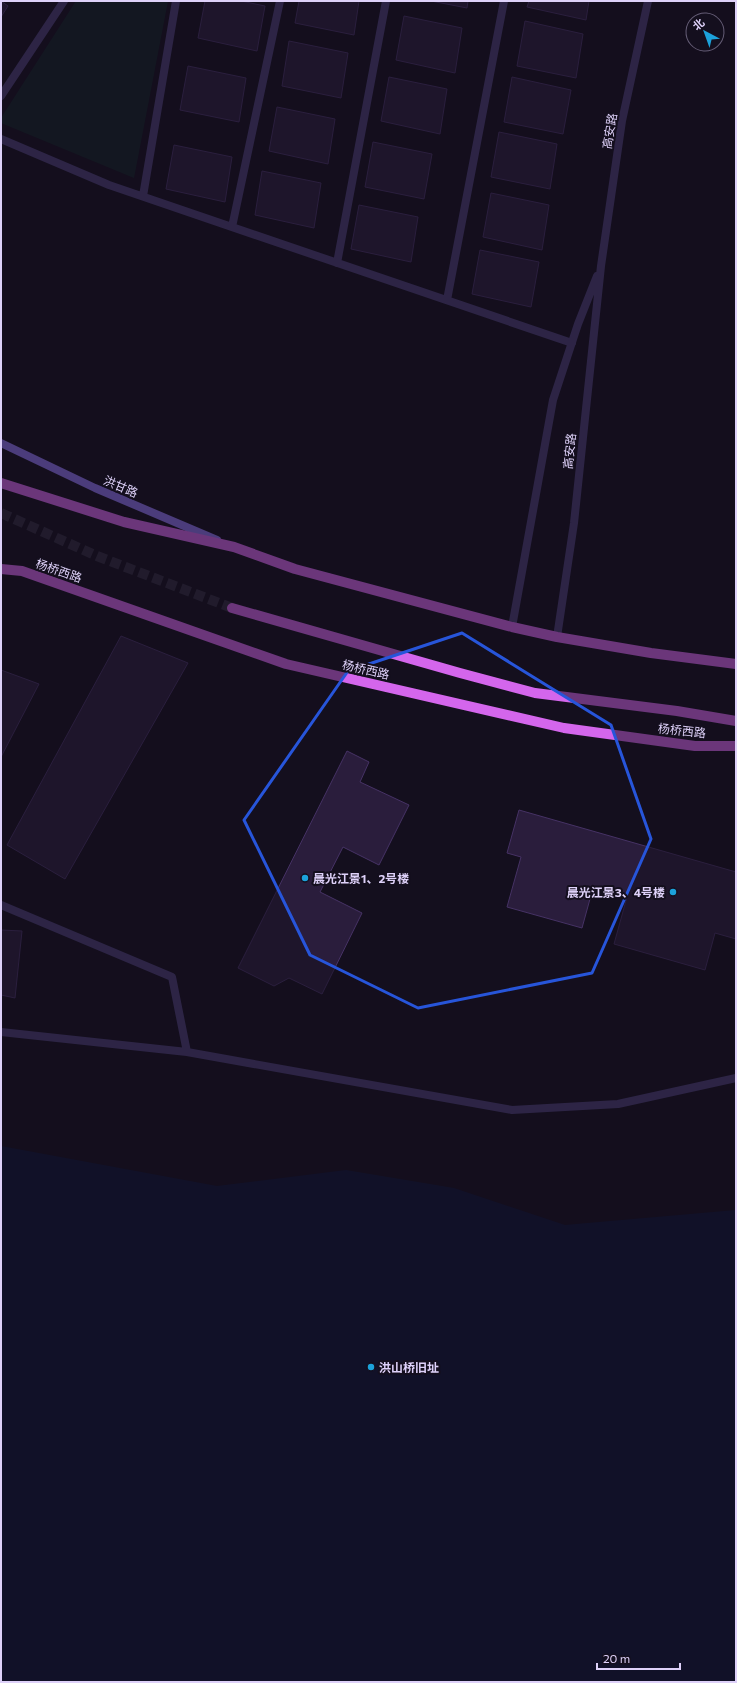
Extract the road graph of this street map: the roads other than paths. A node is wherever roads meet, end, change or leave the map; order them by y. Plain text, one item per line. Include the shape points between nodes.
1 (64, 1) edge
2 (176, 1) edge
3 (280, 1) edge
4 (386, 1) edge
5 (504, 1) edge
6 (648, 1) edge
7 (1, 96) edge
8 (1, 139) edge
9 (143, 196) junction
10 (232, 227) junction
11 (337, 263) junction
12 (601, 266) junction
13 (447, 300) junction
14 (572, 343) junction
15 (1, 443) edge
16 (1, 483) edge
17 (234, 547) junction
18 (1, 569) edge
19 (232, 608) tunnel mouth
20 (512, 627) junction
21 (557, 637) junction
22 (736, 664) edge
23 (736, 720) edge
24 (736, 746) edge
25 (1, 905) edge
26 (1, 1032) edge
27 (187, 1052) junction
28 (736, 1078) edge

1 - 7 street
2 - 9 street
3 - 10 street
4 - 11 street
5 - 13 street
6 - 12 street, 高安路 via 622,121
8 - 9 street via 109,185
9 - 10 street
10 - 11 street
11 - 13 street
12 - 14 street, 高安路
12 - 21 street, 高安路 via 574,523
13 - 14 street
14 - 20 street, 高安路 via 553,400
15 - 17 main road, 洪甘路 via 95,488
16 - 17 main road via 124,522
17 - 20 main road via 295,569
18 - 24 main road, 杨桥西路 via 22,571 286,664 564,728 694,746
19 - 23 main road via 535,693
20 - 21 main road
21 - 22 main road
25 - 27 street via 172,977
26 - 27 street
27 - 28 street via 512,1110 618,1104

